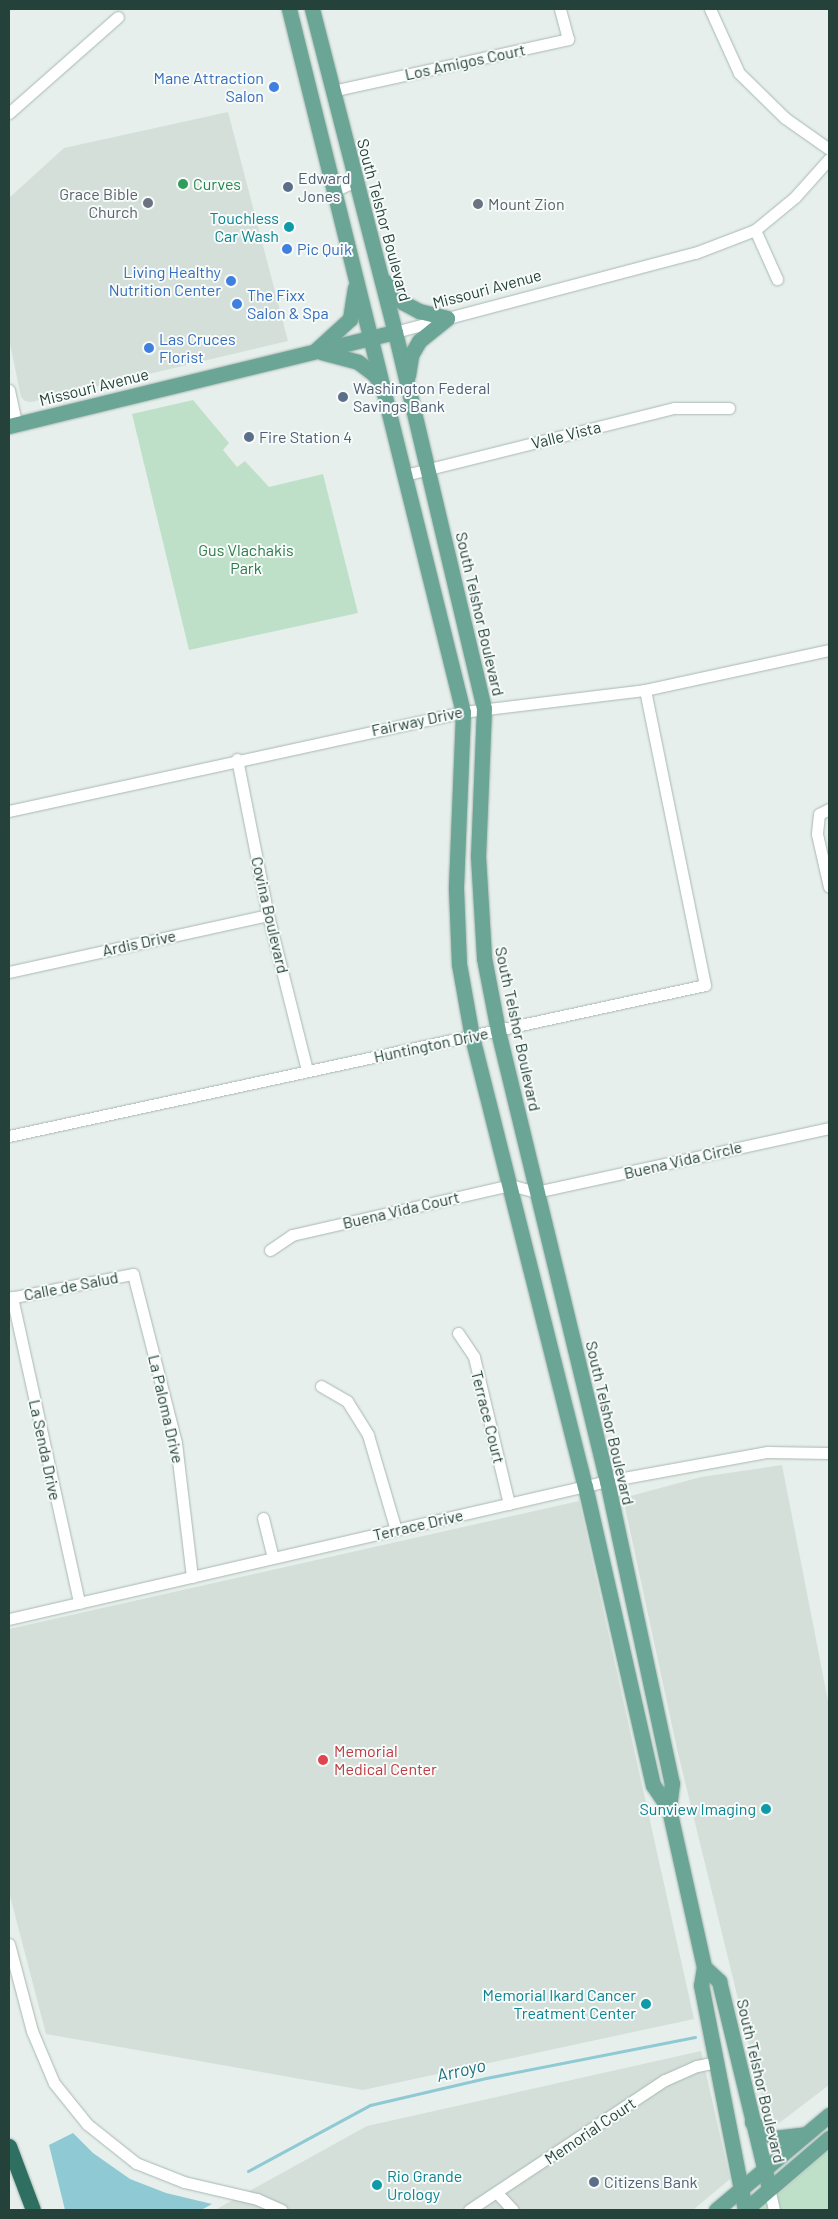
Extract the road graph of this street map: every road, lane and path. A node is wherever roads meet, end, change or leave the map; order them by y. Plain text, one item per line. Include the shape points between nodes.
1 (288, 9) edge
2 (312, 9) edge
3 (560, 9) edge
4 (710, 9) edge
5 (118, 17) dead end
6 (332, 91) junction
7 (9, 113) edge
8 (829, 149) edge
9 (829, 159) edge
10 (355, 181) junction
11 (334, 191) junction
12 (754, 230) junction
13 (356, 276) junction
14 (380, 277) junction
15 (777, 279) dead end
16 (447, 318) junction
17 (395, 332) junction
18 (371, 338) junction
19 (315, 352) junction
20 (406, 381) junction
21 (383, 387) junction
22 (9, 390) edge
23 (729, 408) dead end
24 (13, 425) edge
25 (427, 470) junction
26 (405, 475) junction
27 (829, 650) edge
28 (645, 690) junction
29 (484, 708) junction
30 (463, 712) junction
31 (237, 759) junction
32 (829, 809) edge
33 (9, 811) edge
34 (829, 886) edge
35 (268, 915) junction
36 (9, 972) edge
37 (498, 1031) junction
38 (472, 1037) junction
39 (307, 1070) junction
40 (829, 1128) edge
41 (9, 1136) edge
42 (510, 1185) junction
43 (536, 1192) junction
44 (270, 1250) dead end
45 (133, 1274) joint
46 (10, 1298) edge
47 (458, 1333) dead end
48 (321, 1386) dead end
49 (829, 1453) edge
50 (607, 1481) junction
51 (585, 1486) junction
52 (509, 1504) junction
53 (263, 1518) dead end
54 (396, 1530) junction
55 (274, 1558) junction
56 (192, 1576) junction
57 (79, 1603) junction
58 (9, 1619) edge
59 (662, 1734) junction
60 (642, 1738) junction
61 (669, 1809) junction
62 (9, 1944) edge
63 (704, 1967) junction
64 (716, 2062) junction
65 (829, 2115) edge
66 (752, 2122) junction
67 (808, 2133) junction
68 (829, 2138) edge
69 (9, 2146) edge
70 (764, 2170) junction
71 (742, 2188) junction
72 (770, 2188) junction
73 (497, 2193) junction
74 (33, 2210) edge
75 (282, 2210) edge
76 (470, 2210) edge
77 (513, 2210) edge
78 (716, 2210) edge
79 (745, 2210) edge
80 (774, 2210) edge

1 - 11 main road
2 - 6 main road, South Telshor Boulevard
3 - 6 street, Los Amigos Court via 568,39
4 - 8 street via 739,72 785,118
5 - 7 street
6 - 10 main road, South Telshor Boulevard
9 - 12 street, Missouri Avenue via 795,197
10 - 11 street
10 - 14 main road, South Telshor Boulevard
11 - 13 main road
12 - 15 street
12 - 16 street, Missouri Avenue via 695,253
13 - 18 main road
13 - 19 main road via 355,302 350,319
14 - 16 main road via 402,302 419,311
14 - 17 main road, South Telshor Boulevard
16 - 17 street, Missouri Avenue
16 - 20 main road via 419,341 411,355
17 - 18 main road, Missouri Avenue
17 - 20 main road, South Telshor Boulevard
18 - 19 main road, Missouri Avenue
18 - 21 main road
19 - 21 main road via 358,362 374,374
19 - 24 main road, Missouri Avenue
20 - 25 main road, South Telshor Boulevard
21 - 26 main road
22 - 24 street
23 - 25 street, Valle Vista via 674,408
25 - 26 street, Valle Vista
25 - 29 main road, South Telshor Boulevard
26 - 30 main road
27 - 28 street, Fairway Drive
28 - 29 street, Fairway Drive
28 - 37 street, Huntington Drive via 705,985
29 - 30 street, Fairway Drive
29 - 37 main road, South Telshor Boulevard via 478,856 484,958
30 - 31 street, Fairway Drive
30 - 38 main road via 457,898 459,964
31 - 33 street, Fairway Drive
31 - 35 street, Covina Boulevard
32 - 34 street via 819,814 817,834
35 - 36 street, Ardis Drive
35 - 39 street, Covina Boulevard
37 - 38 street, Huntington Drive
37 - 43 main road, South Telshor Boulevard
38 - 39 street, Huntington Drive
38 - 42 main road
39 - 41 street, Huntington Drive
40 - 43 street, Buena Vida Circle
42 - 43 street, Buena Vida Court
42 - 44 street, Buena Vida Court via 292,1235
42 - 51 main road
43 - 50 main road, South Telshor Boulevard
45 - 46 street, Calle de Salud
45 - 56 street, La Paloma Drive via 176,1443
46 - 57 street, La Senda Drive
47 - 52 street, Terrace Court via 474,1357
48 - 54 street via 347,1401 368,1435
49 - 50 street, Terrace Drive via 767,1452
50 - 51 street, Terrace Drive
50 - 59 main road, South Telshor Boulevard
51 - 52 street, Terrace Drive
51 - 60 main road
52 - 54 street, Terrace Drive
53 - 55 street
54 - 55 street, Terrace Drive
55 - 56 street, Terrace Drive
56 - 57 street, Terrace Drive
57 - 58 street, Terrace Drive
59 - 60 main road
59 - 61 main road, South Telshor Boulevard via 672,1782
60 - 61 main road via 653,1785
61 - 63 main road, South Telshor Boulevard
62 - 75 street via 32,2031 54,2083 86,2124 136,2163 184,2182 257,2199
63 - 64 main road, South Telshor Boulevard via 701,1985
63 - 66 main road, South Telshor Boulevard via 719,1982
64 - 71 main road, South Telshor Boulevard
64 - 73 street, Memorial Court via 697,2066 665,2080
65 - 67 main road
66 - 67 main road via 774,2138
66 - 70 main road, South Telshor Boulevard
67 - 70 main road
68 - 72 main road
69 - 74 highway
70 - 71 main road
70 - 72 main road, South Telshor Boulevard
71 - 78 main road
71 - 79 main road, South Telshor Boulevard
72 - 79 main road
72 - 80 street, South Telshor Boulevard
73 - 76 street, Memorial Court
73 - 77 street

